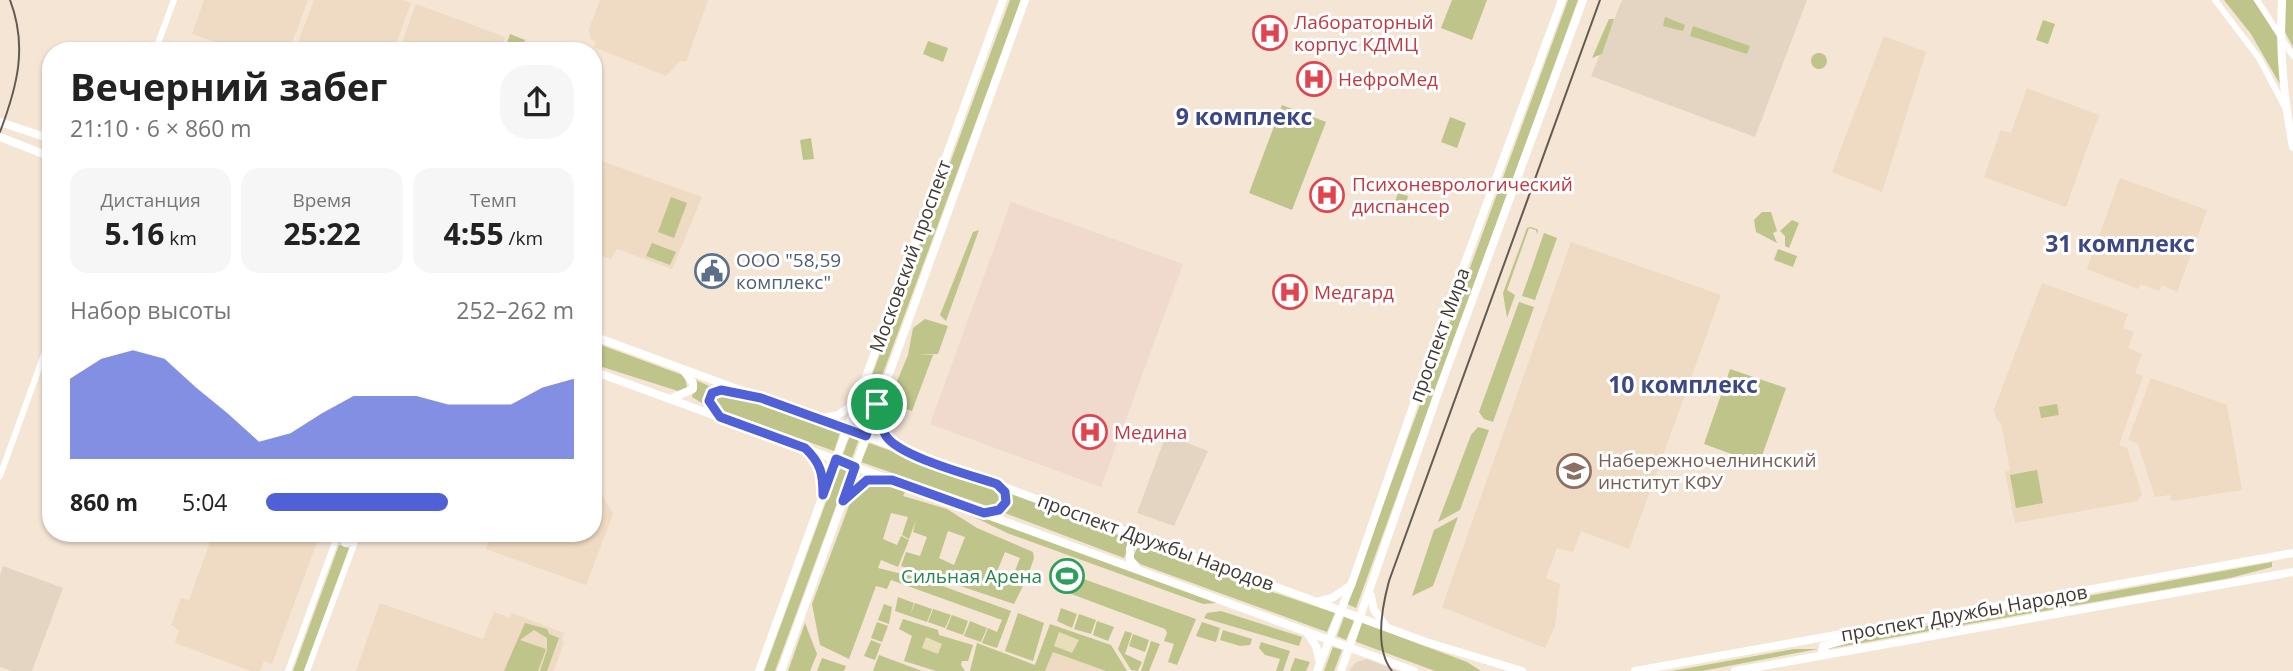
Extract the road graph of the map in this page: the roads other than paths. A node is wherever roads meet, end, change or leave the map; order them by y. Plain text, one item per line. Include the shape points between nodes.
1 (174, 0) edge
2 (1003, 0) edge
3 (1025, 0) edge
4 (1562, 0) edge
5 (1583, 0) edge
6 (2215, 0) edge
7 (2257, 0) edge
8 (2282, 0) edge
9 (2281, 33) junction
10 (158, 42) edge
11 (2293, 56) edge
12 (2286, 110) junction
13 (0, 121) edge
14 (42, 136) edge
15 (0, 137) edge
16 (42, 141) edge
17 (2293, 147) edge
18 (39, 152) junction
19 (42, 153) edge
20 (602, 339) edge
21 (42, 360) edge
22 (682, 369) junction
23 (602, 374) edge
24 (761, 398) junction
25 (670, 399) junction
26 (857, 402) junction
27 (877, 404) junction
28 (720, 417) junction
29 (817, 418) junction
30 (847, 429) junction
31 (866, 436) junction
32 (805, 448) junction
33 (904, 450) junction
34 (836, 459) junction
35 (855, 467) junction
36 (0, 477) edge
37 (892, 480) junction
38 (997, 484) junction
39 (823, 495) junction
40 (843, 501) junction
41 (984, 513) junction
42 (1153, 541) junction
43 (336, 542) edge
44 (355, 542) edge
45 (2293, 553) edge
46 (2272, 558) junction
47 (1139, 570) junction
48 (2293, 572) edge
49 (2271, 576) junction
50 (1351, 585) junction
51 (1371, 593) junction
52 (1317, 601) junction
53 (1341, 610) junction
54 (1361, 618) junction
55 (1387, 627) junction
56 (1880, 628) junction
57 (1306, 631) junction
58 (1330, 640) junction
59 (1350, 647) junction
60 (1367, 653) junction
61 (1829, 654) junction
62 (1479, 660) junction
63 (1319, 667) edge
64 (288, 671) edge
65 (307, 671) edge
66 (760, 671) edge
67 (781, 671) edge
68 (1341, 671) edge
69 (1414, 671) edge
70 (1485, 671) edge
71 (1522, 671) edge
72 (1635, 671) edge
73 (1735, 671) edge

1 - 10 street
2 - 26 main road, Московский проспект
3 - 27 main road, Московский проспект
4 - 50 main road, проспект Мира
5 - 51 main road, проспект Мира via 1439,390
6 - 12 street via 2259,58
7 - 9 street
8 - 9 main road
9 - 11 street
9 - 12 main road
12 - 17 main road
13 - 14 main road
15 - 18 main road
16 - 18 main road via 35,144
18 - 19 main road
20 - 22 main road, проспект Дружбы Народов
21 - 36 street
22 - 24 main road, проспект Дружбы Народов
22 - 25 main road via 693,389
23 - 25 main road, проспект Дружбы Народов
24 - 28 main road via 721,390 712,393 709,401
24 - 29 main road, проспект Дружбы Народов
25 - 28 main road, проспект Дружбы Народов
26 - 29 main road via 838,415
26 - 30 main road, Московский проспект
27 - 31 main road, Московский проспект
27 - 33 main road via 886,437
28 - 32 main road, проспект Дружбы Народов
29 - 30 main road, проспект Дружбы Народов
30 - 31 main road, проспект Дружбы Народов
30 - 34 main road, Московский проспект
31 - 33 main road, проспект Дружбы Народов
31 - 35 main road, Московский проспект
32 - 34 main road, проспект Дружбы Народов
32 - 39 main road via 822,472
33 - 38 main road, проспект Дружбы Народов
34 - 35 main road, проспект Дружбы Народов
34 - 39 main road, Московский проспект
35 - 37 main road, проспект Дружбы Народов
35 - 40 main road, Московский проспект
37 - 40 main road via 867,480
37 - 41 main road, проспект Дружбы Народов
38 - 41 main road via 1005,492 1006,502 999,510
38 - 42 main road, проспект Дружбы Народов
39 - 66 main road, Московский проспект
40 - 67 main road, Московский проспект
41 - 47 main road, проспект Дружбы Народов
42 - 47 main road via 1130,548 1130,560
42 - 52 main road, проспект Дружбы Народов
43 - 64 street
44 - 65 street
45 - 46 main road, проспект Дружбы Народов
46 - 49 main road via 2278,567
46 - 56 main road, проспект Дружбы Народов
47 - 57 main road, проспект Дружбы Народов
48 - 49 main road, проспект Дружбы Народов
49 - 61 main road, проспект Дружбы Народов
50 - 52 main road via 1332,598
50 - 53 main road, проспект Мира
51 - 54 main road, проспект Мира
51 - 55 main road via 1374,610
52 - 53 main road, проспект Дружбы Народов
53 - 54 main road, проспект Дружбы Народов
53 - 58 main road, проспект Мира
54 - 55 main road, проспект Дружбы Народов
54 - 59 main road, проспект Мира
55 - 62 main road, проспект Дружбы Народов
56 - 61 main road via 1823,646 1822,651
56 - 72 main road, проспект Дружбы Народов
57 - 58 main road, проспект Дружбы Народов
57 - 63 main road via 1316,646
58 - 59 main road, проспект Дружбы Народов
58 - 63 main road, проспект Мира
59 - 60 main road, проспект Дружбы Народов
59 - 68 main road, проспект Мира
60 - 68 main road
60 - 69 main road, проспект Дружбы Народов
61 - 73 main road, проспект Дружбы Народов
62 - 70 main road
62 - 71 main road, проспект Дружбы Народов

